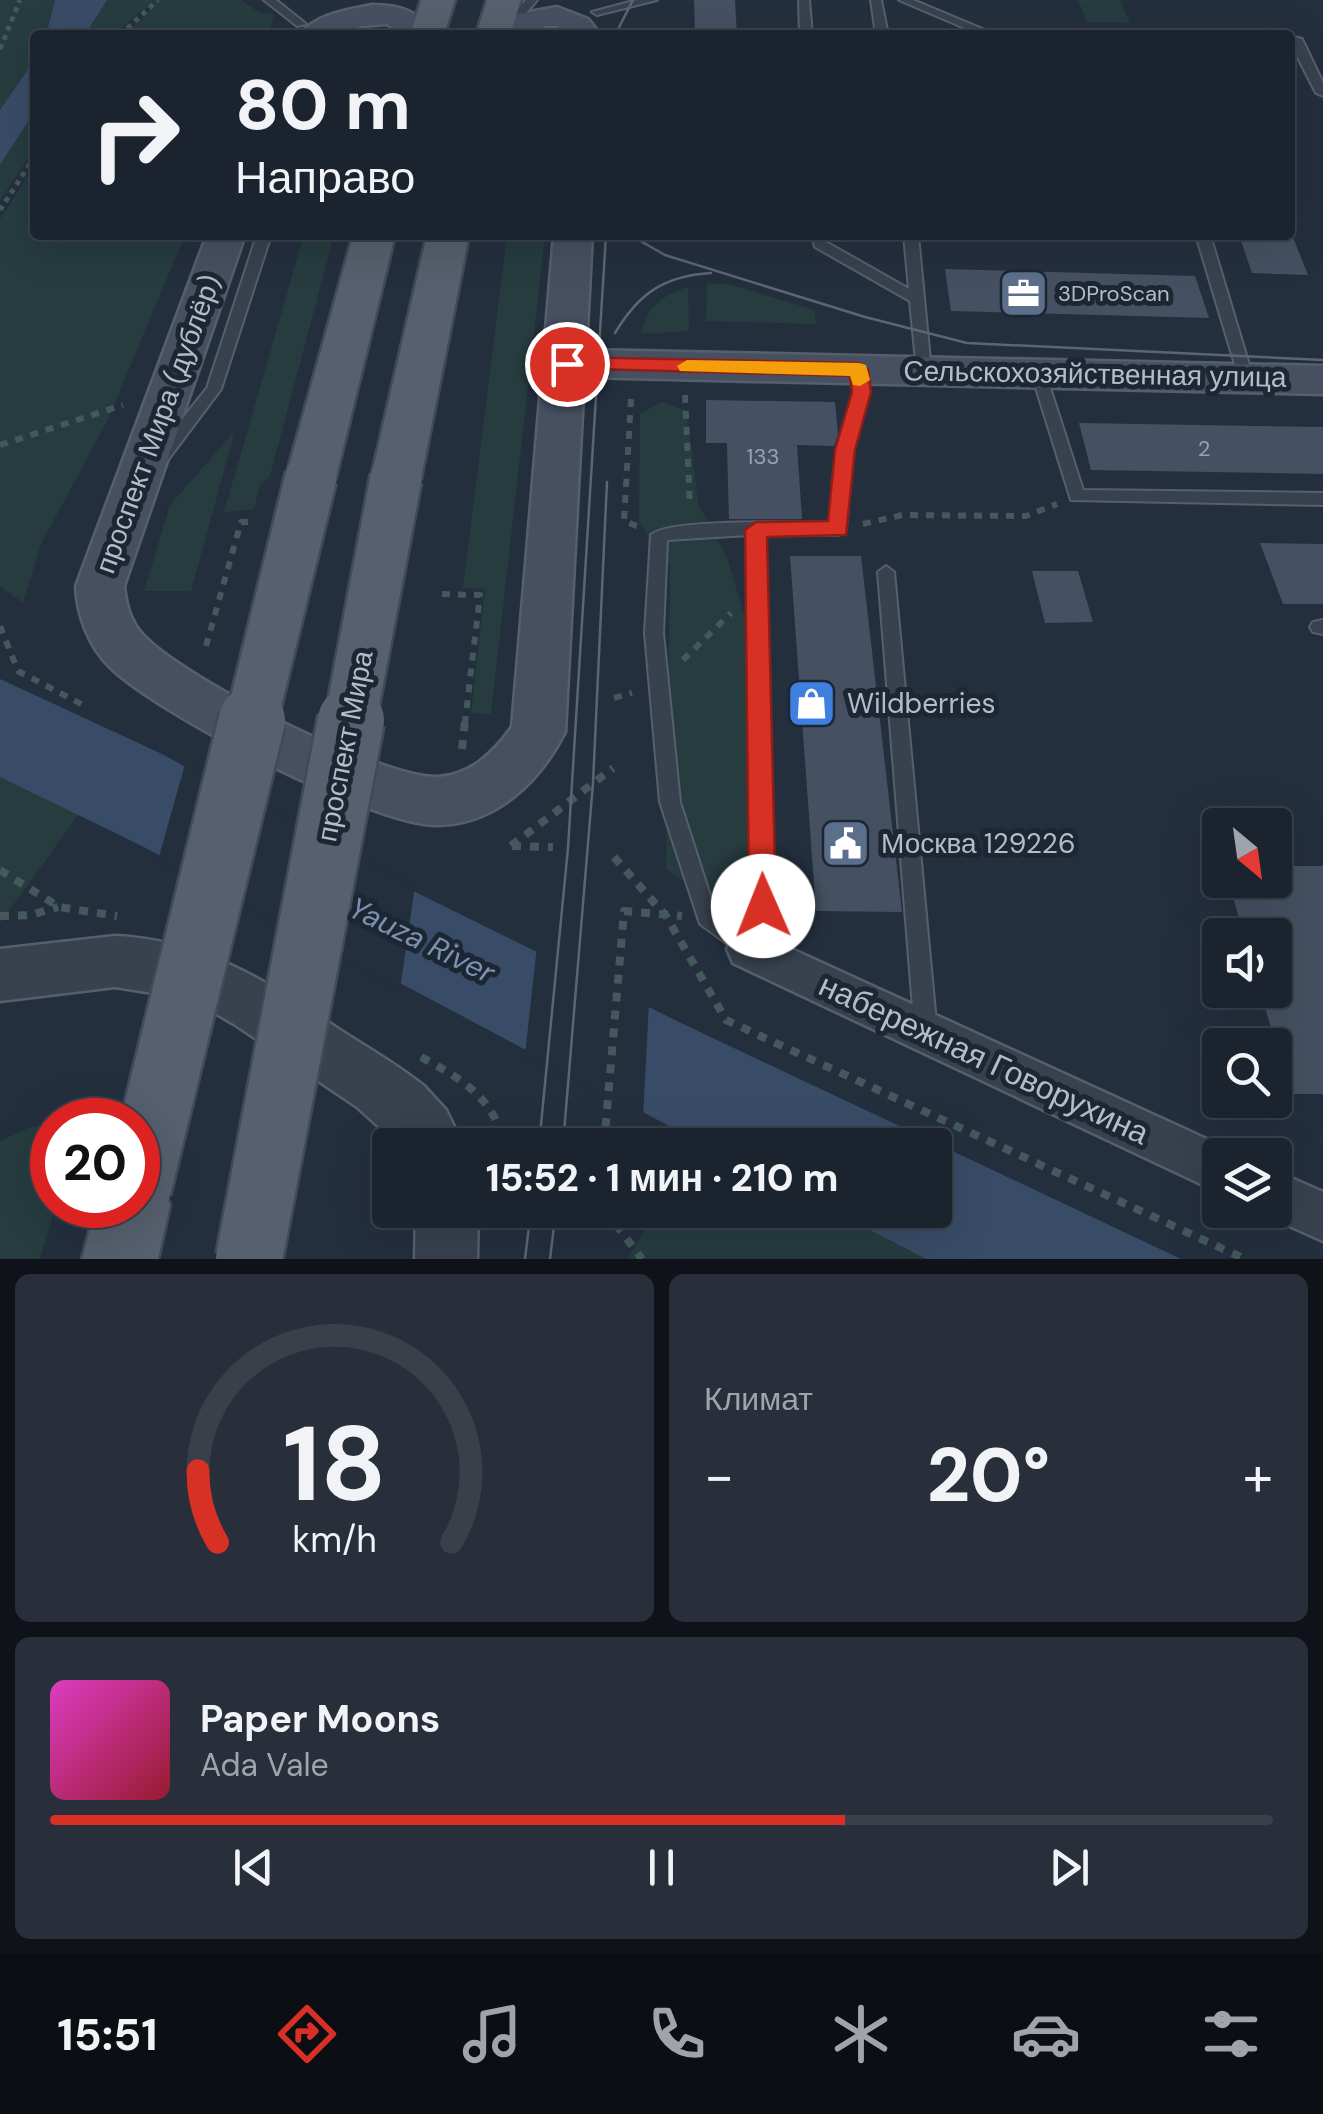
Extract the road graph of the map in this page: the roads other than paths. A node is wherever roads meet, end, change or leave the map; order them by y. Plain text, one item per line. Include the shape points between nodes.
1 (269, 0) edge
2 (328, 0) edge
3 (438, 0) edge
4 (504, 0) edge
5 (532, 0) edge
6 (652, 0) edge
7 (804, 0) edge
8 (876, 0) edge
9 (904, 0) edge
10 (593, 20) edge
11 (304, 30) edge
12 (306, 30) edge
13 (308, 30) edge
14 (416, 30) edge
15 (429, 30) edge
16 (494, 30) edge
17 (507, 30) edge
18 (511, 30) edge
19 (806, 30) edge
20 (881, 30) edge
21 (979, 30) edge
22 (1295, 39) edge
23 (1323, 94) edge
24 (224, 240) edge
25 (262, 240) edge
26 (373, 240) edge
27 (447, 240) edge
28 (574, 240) edge
29 (820, 240) edge
30 (911, 240) edge
31 (1204, 240) edge
32 (917, 299) junction
33 (567, 364) junction
34 (859, 370) junction
35 (924, 370) junction
36 (1038, 372) junction
37 (1246, 378) junction
38 (1323, 380) edge
39 (132, 492) junction
40 (1323, 498) edge
41 (756, 530) junction
42 (886, 572) dead end
43 (748, 949) junction
44 (0, 975) edge
45 (926, 1033) junction
46 (160, 1098) edge
47 (421, 1128) edge
48 (1202, 1162) edge
49 (1292, 1203) edge
50 (1323, 1218) edge
51 (128, 1228) edge
52 (447, 1228) edge
53 (120, 1259) edge
54 (249, 1259) edge
55 (446, 1259) edge

1 - 11 lane
2 - 12 main road
3 - 15 main road
4 - 16 main road
5 - 17 lane
6 - 10 lane
7 - 19 lane
8 - 20 lane
9 - 21 lane
10 - 18 main road via 548,16
13 - 14 main road via 386,9 408,18
22 - 23 lane
24 - 39 main road, проспект Мира (дублёр)
25 - 39 lane via 214,388
26 - 46 main road, bridge
27 - 54 main road, проспект Мира, bridge
28 - 33 main road, проспект Мира (дублёр)
29 - 32 lane
30 - 32 lane
31 - 37 lane
32 - 35 lane
33 - 34 main road, Сельскохозяйственная улица
33 - 39 main road, проспект Мира (дублёр) via 538,732 498,782 466,796 433,802 372,787 193,698 128,653 101,610 100,586
34 - 35 main road, Сельскохозяйственная улица
34 - 41 lane via 838,529
35 - 36 main road, Сельскохозяйственная улица
36 - 37 main road, Сельскохозяйственная улица
36 - 40 lane via 1076,496
37 - 38 main road, Сельскохозяйственная улица
41 - 43 lane via 763,906
41 - 43 lane via 659,535 654,633 670,802 707,917
42 - 45 lane
43 - 45 street, набережная Говорухина
44 - 47 street via 72,962 179,969 224,987 381,1090
45 - 48 street, набережная Говорухина
49 - 50 street
51 - 53 main road
52 - 55 street

